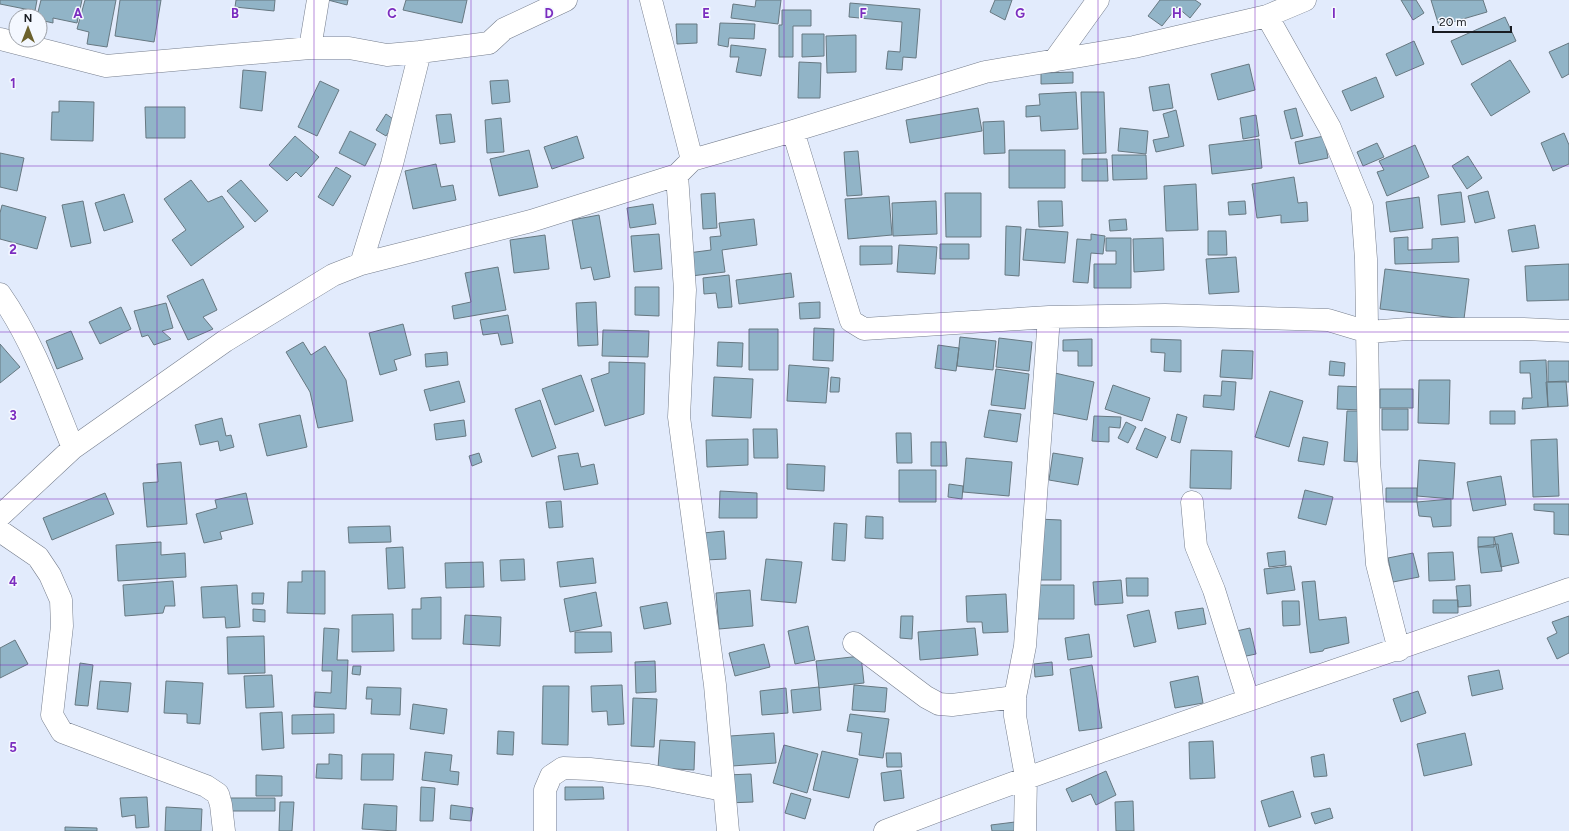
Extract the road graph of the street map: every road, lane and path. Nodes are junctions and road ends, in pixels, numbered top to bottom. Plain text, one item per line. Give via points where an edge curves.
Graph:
1 (318, 0) edge
2 (566, 0) edge
3 (651, 0) edge
4 (1098, 0) edge
5 (1305, 0) edge
6 (1267, 16) junction
7 (0, 38) edge
8 (310, 48) junction
9 (420, 52) junction
10 (1054, 61) junction
11 (793, 131) junction
12 (684, 168) junction
13 (361, 264) junction
14 (0, 294) edge
15 (1049, 317) junction
16 (1569, 331) edge
17 (1368, 332) junction
18 (73, 448) junction
19 (1192, 502) dead end
20 (0, 516) edge
21 (0, 531) edge
22 (1569, 589) edge
23 (854, 643) dead end
24 (1399, 650) junction
25 (1015, 697) junction
26 (1248, 699) junction
27 (1026, 777) junction
28 (723, 790) junction
29 (224, 831) edge
30 (545, 831) edge
31 (728, 831) edge
32 (885, 831) edge
33 (1025, 831) edge

1 - 8 street
2 - 9 street via 504,29 489,43
3 - 12 street
4 - 10 street
5 - 6 street
6 - 10 street via 1134,47
6 - 17 street via 1330,128 1362,206
7 - 8 street via 106,66
8 - 9 street via 349,48 387,55
9 - 13 street via 392,164
10 - 11 street via 985,72
11 - 12 street
11 - 15 street via 851,321 864,329
12 - 13 street via 530,221
12 - 28 street via 685,290 679,417 715,685
13 - 18 street via 333,275 225,341
14 - 18 street via 33,352
15 - 17 street via 1165,315 1328,320
15 - 25 street via 1025,646
16 - 17 street via 1408,328
17 - 24 street via 1369,461 1377,564
18 - 20 street
19 - 26 street via 1196,546 1214,590
21 - 29 street via 38,557 50,575 61,600 62,626 52,715 62,732 206,786 218,794
22 - 24 street
23 - 25 street via 939,704 952,705
24 - 26 street
25 - 27 street via 1015,716
26 - 27 street
27 - 32 street
27 - 33 street
28 - 30 street via 648,775 563,768 551,776 545,790
28 - 31 street

